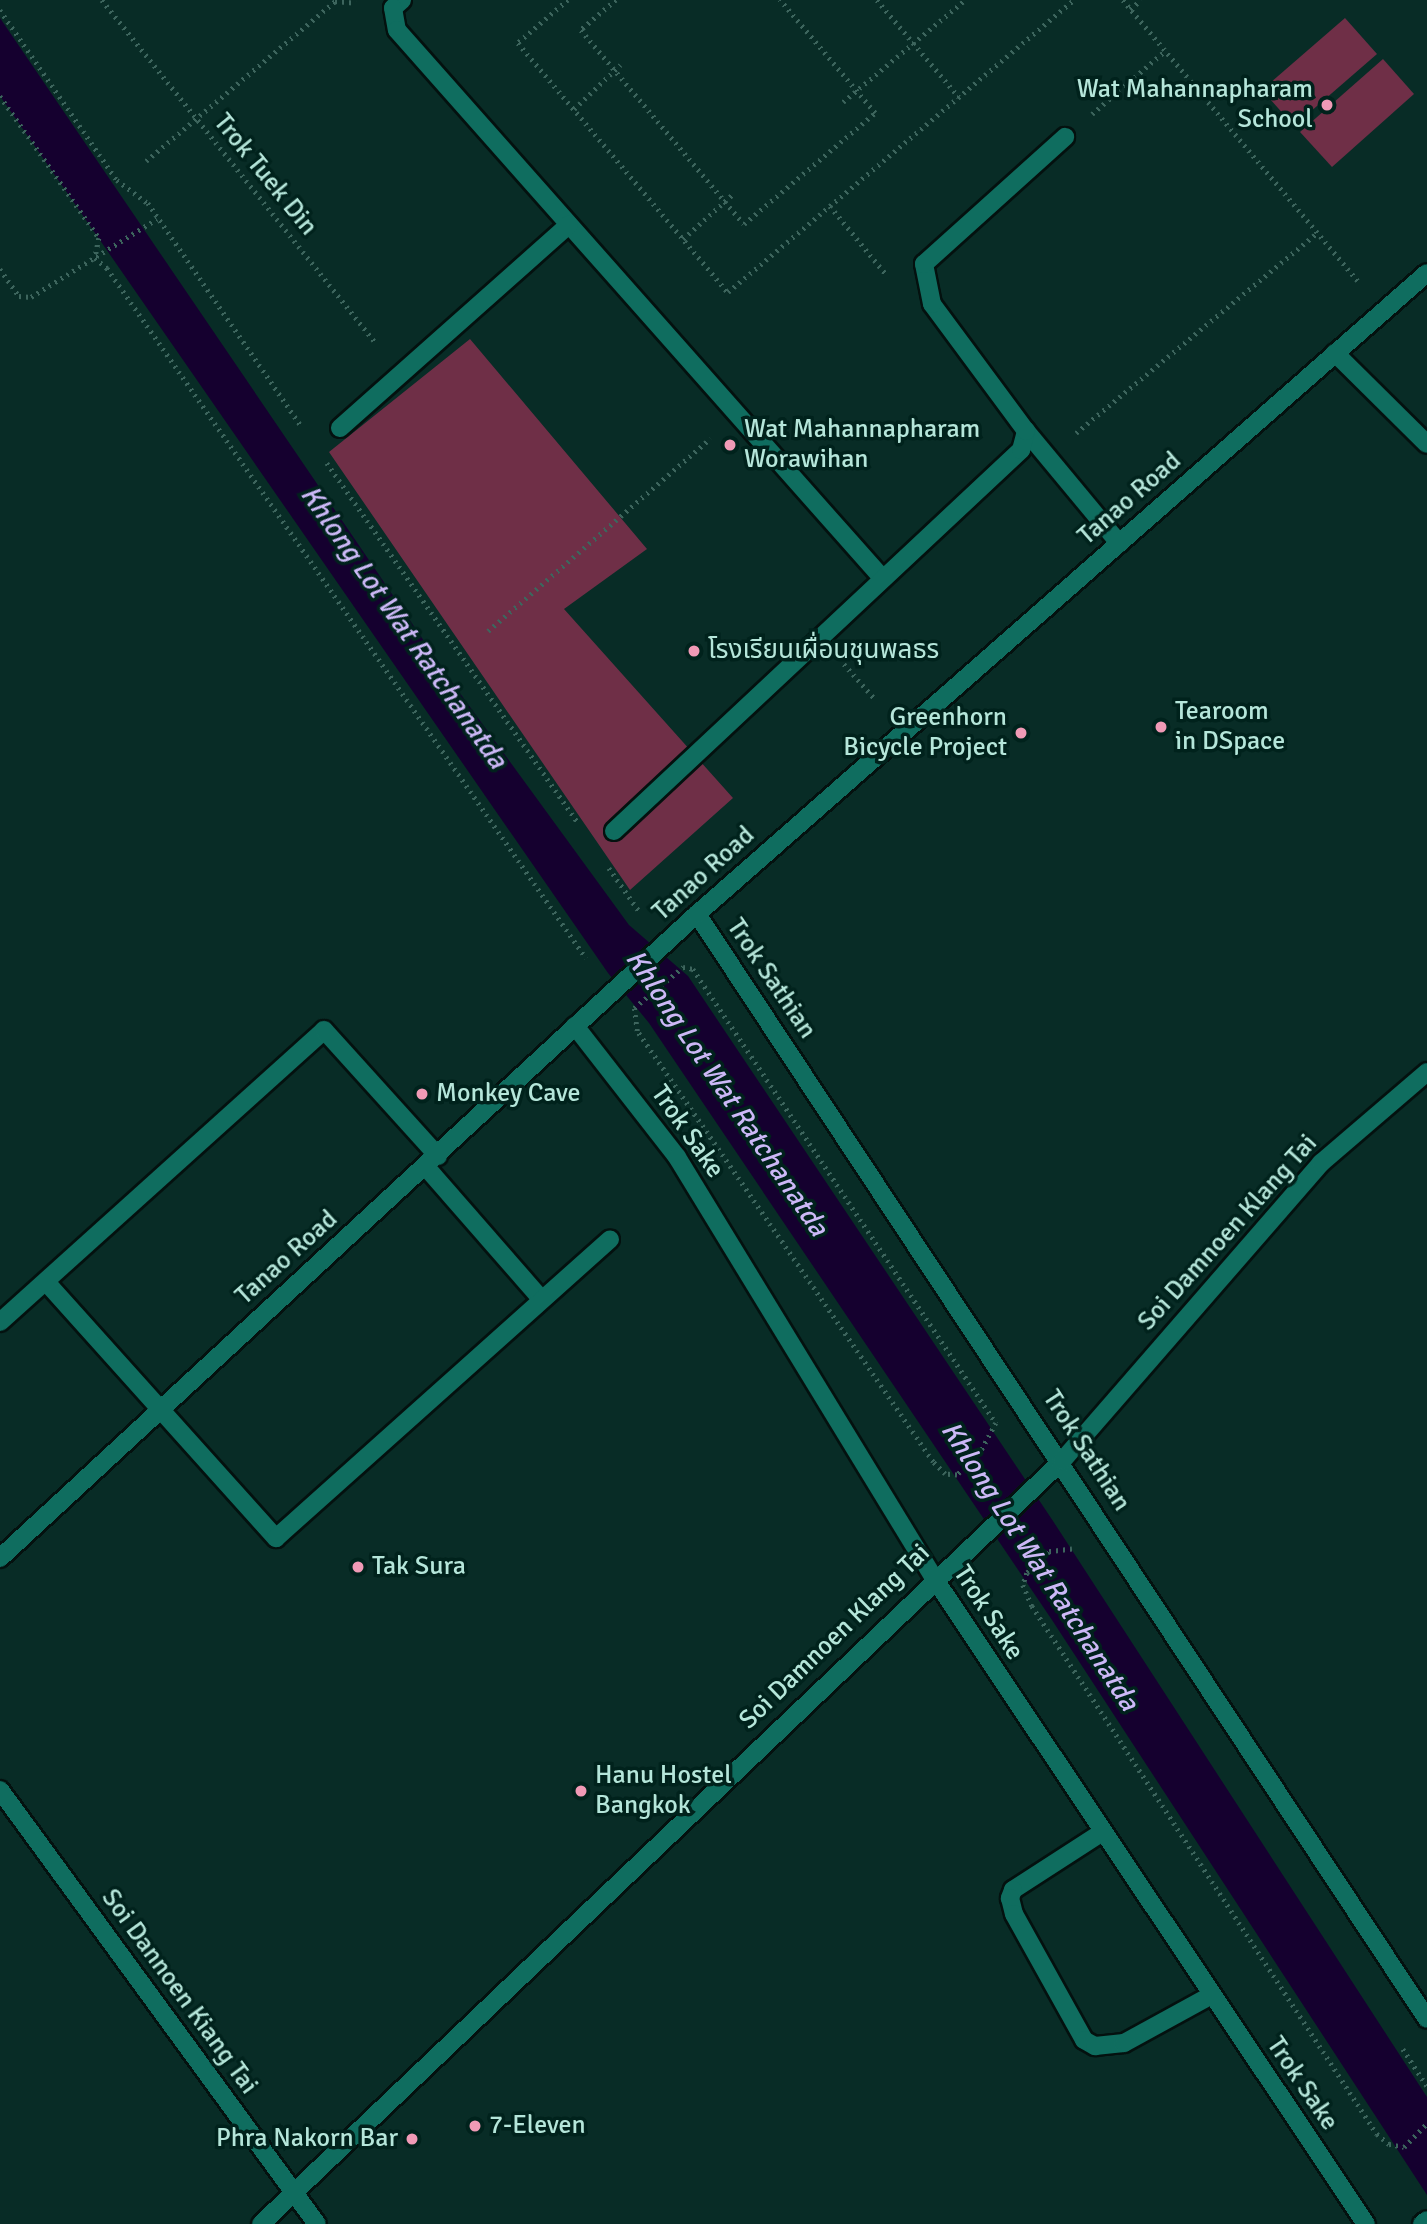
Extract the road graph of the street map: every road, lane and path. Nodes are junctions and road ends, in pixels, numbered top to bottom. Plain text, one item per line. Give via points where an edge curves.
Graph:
1 (102, 0) edge
2 (568, 0) edge
3 (616, 0) edge
4 (780, 0) edge
5 (877, 0) edge
6 (965, 0) edge
7 (1074, 0) edge
8 (1123, 0) edge
9 (1141, 0) edge
10 (397, 4) edge
11 (1130, 9) junction
12 (914, 44) junction
13 (1165, 51) junction
14 (620, 65) dead end
15 (615, 71) junction
16 (857, 91) junction
17 (0, 96) edge
18 (959, 97) junction
19 (844, 102) dead end
20 (574, 109) junction
21 (195, 119) junction
22 (1065, 137) joint
23 (146, 161) dead end
24 (733, 194) dead end
25 (725, 201) junction
26 (830, 206) junction
27 (157, 219) dead end
28 (569, 225) junction
29 (1317, 233) junction
30 (683, 239) junction
31 (98, 257) junction
32 (0, 269) edge
33 (1427, 273) edge
34 (1, 276) edge
35 (889, 277) dead end
36 (1358, 281) dead end
37 (1335, 353) junction
38 (400, 372) junction
39 (738, 415) junction
40 (340, 428) dead end
41 (1026, 431) junction
42 (1072, 436) dead end
43 (1427, 444) edge
44 (1119, 543) junction
45 (883, 579) junction
46 (488, 631) dead end
47 (821, 638) junction
48 (876, 700) dead end
49 (614, 831) dead end
50 (697, 914) junction
51 (586, 958) dead end
52 (634, 1008) dead end
53 (575, 1026) junction
54 (1427, 1072) edge
55 (432, 1162) junction
56 (610, 1239) dead end
57 (47, 1283) junction
58 (542, 1300) junction
59 (0, 1322) edge
60 (160, 1409) junction
61 (996, 1423) dead end
62 (1062, 1461) junction
63 (1076, 1550) dead end
64 (0, 1558) edge
65 (934, 1578) junction
66 (0, 1790) edge
67 (1101, 1833) junction
68 (1210, 1996) junction
69 (1427, 2019) edge
70 (1427, 2123) edge
71 (292, 2193) junction
72 (1427, 2220) edge
73 (261, 2224) edge
74 (317, 2224) edge
75 (1366, 2224) edge
76 (1423, 2224) edge

1 - 21 path, Trok Tuek Din
2 - 20 path via 518,43
3 - 15 path via 580,30
4 - 16 path
5 - 12 path
6 - 12 path
7 - 18 path
8 - 11 path
9 - 11 path
10 - 21 path via 335,1
10 - 28 street via 397,30
11 - 13 path
12 - 16 path
12 - 18 path
13 - 22 path
13 - 29 path
14 - 15 path
15 - 20 path
15 - 25 path
16 - 19 path
16 - 25 path via 875,113 754,215 744,223
17 - 31 path via 99,238
18 - 26 path
20 - 30 path
21 - 23 path
21 - 38 path, Trok Tuek Din
22 - 41 street via 924,264 932,304
24 - 25 path
25 - 30 path
26 - 30 path via 728,292
26 - 35 path
27 - 31 path
28 - 38 street
28 - 39 street
29 - 36 path
29 - 42 path
31 - 34 path via 31,297 19,296
31 - 51 path
32 - 34 path
33 - 37 street, Tanao Road
37 - 43 street
37 - 44 street, Tanao Road
38 - 40 street
39 - 45 street
39 - 46 path
41 - 44 street
41 - 45 street via 1021,450 1004,470
44 - 50 street, Tanao Road
45 - 47 street
47 - 48 path
47 - 49 street
50 - 53 street, Tanao Road
50 - 62 street, Trok Sathian
52 - 61 path, Trok Sake via 637,1031 945,1474 957,1475 980,1453
53 - 55 street, Tanao Road
53 - 65 street, Trok Sake via 677,1157
54 - 62 street, Soi Damnoen Klang Tai via 1321,1163
55 - 57 street via 324,1030
55 - 58 street
55 - 60 street, Tanao Road
56 - 58 street
57 - 59 street
57 - 60 street
58 - 60 street via 276,1538
60 - 64 street, Tanao Road
62 - 65 street, Soi Damnoen Klang Tai
62 - 69 street, Trok Sathian
63 - 70 path, Trok Sake via 1057,1548 1027,1573 1023,1585 1032,1606 1377,2134 1399,2148 1417,2138
65 - 67 street, Trok Sake
65 - 71 street, Soi Damnoen Klang Tai
66 - 71 street, Soi Dannoen Kiang Tai
67 - 68 street, Trok Sake
67 - 68 street via 1013,1891 1010,1898 1014,1914 1084,2040 1095,2046 1124,2043
68 - 75 street, Trok Sake
71 - 73 street, Soi Damnoen Klang Tai
71 - 74 street, Soi Dannoen Kiang Tai
72 - 76 street

